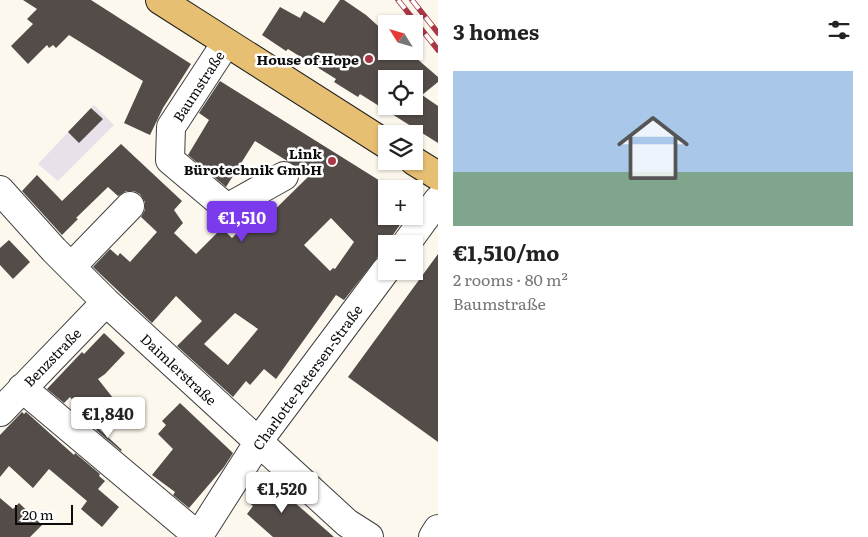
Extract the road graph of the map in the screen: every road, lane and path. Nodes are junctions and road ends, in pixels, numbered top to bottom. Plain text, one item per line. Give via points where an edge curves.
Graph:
1 (160, 0) edge
2 (226, 43) junction
3 (378, 139) edge
4 (423, 167) edge
5 (284, 176) dead end
6 (438, 176) edge
7 (0, 190) edge
8 (438, 200) edge
9 (130, 206) dead end
10 (413, 235) edge
11 (71, 267) junction
12 (379, 280) edge
13 (106, 302) junction
14 (22, 388) junction
15 (0, 412) edge
16 (258, 442) junction
17 (438, 529) edge
18 (350, 532) edge
19 (198, 537) edge
20 (433, 537) edge

1 - 2 main road
2 - 3 main road
2 - 5 street, Baumstraße via 171,127 170,160 227,208
4 - 6 main road
7 - 11 street, Daimlerstraße
8 - 10 street
9 - 11 street
11 - 13 street, Daimlerstraße
12 - 16 street, Charlotte-Petersen-Straße
13 - 14 street, Benzstraße
13 - 16 street, Daimlerstraße
14 - 15 street, Benzstraße
14 - 19 street
16 - 18 street, Daimlerstraße
16 - 19 street, Charlotte-Petersen-Straße
17 - 20 street

